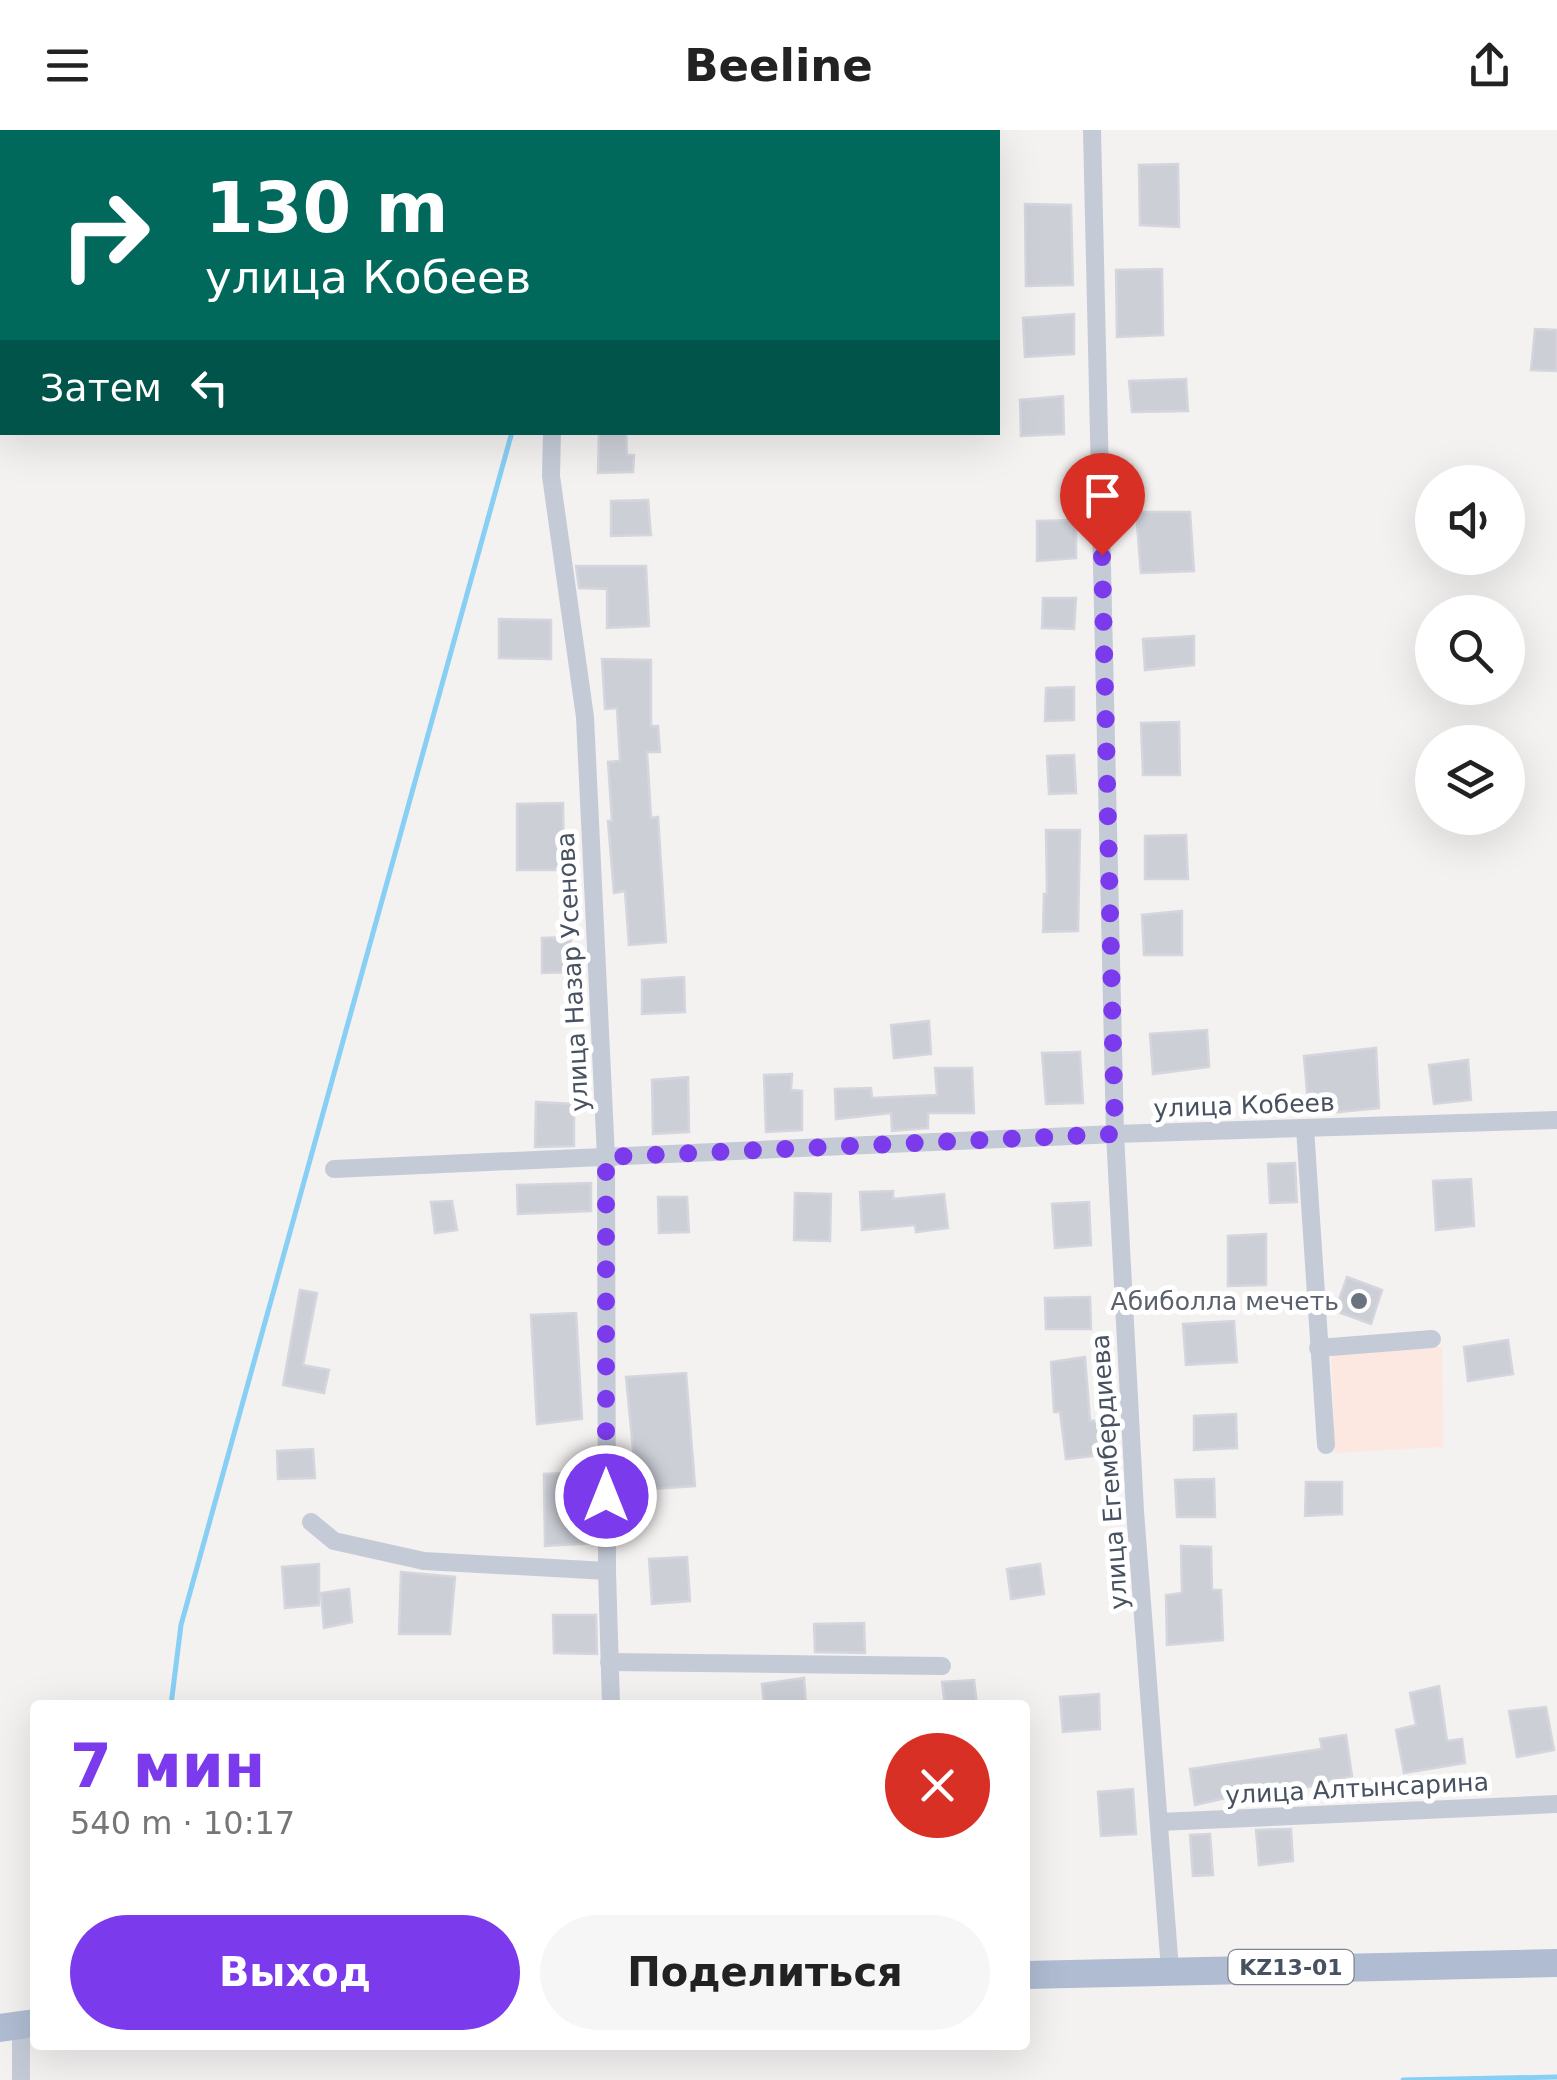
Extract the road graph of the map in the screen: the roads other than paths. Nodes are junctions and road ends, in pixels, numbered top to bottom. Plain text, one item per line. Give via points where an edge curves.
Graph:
1 (1092, 130) edge
2 (552, 435) edge
3 (1557, 1120) edge
4 (1305, 1128) junction
5 (1115, 1134) junction
6 (606, 1157) junction
7 (334, 1169) dead end
8 (1432, 1339) dead end
9 (1318, 1348) junction
10 (1326, 1445) dead end
11 (311, 1522) dead end
12 (607, 1571) junction
13 (609, 1662) junction
14 (942, 1666) dead end
15 (611, 1700) edge
16 (1557, 1804) edge
17 (1159, 1822) junction
18 (1557, 1963) edge
19 (1170, 1970) junction
20 (1030, 1974) edge
21 (19, 2025) edge
22 (21, 2080) edge

1 - 5 street, улица Егембердиева
2 - 6 street, улица Назар Усенова via 551,476 585,717
3 - 4 street, улица Кобеев
4 - 5 street, улица Кобеев
4 - 9 street
5 - 6 street, улица Кобеев
5 - 17 street, улица Егембердиева
6 - 7 street, улица Кобеев
6 - 12 street, улица Назар Усенова
8 - 9 street
9 - 10 street
11 - 12 street via 334,1541 424,1561
12 - 13 street, улица Назар Усенова
13 - 14 street
13 - 15 street, улица Назар Усенова
16 - 17 street, улица Алтынсарина
17 - 19 street, улица Егембердиева
18 - 19 main road, KZ13-01
19 - 20 main road, KZ13-01
21 - 22 street

